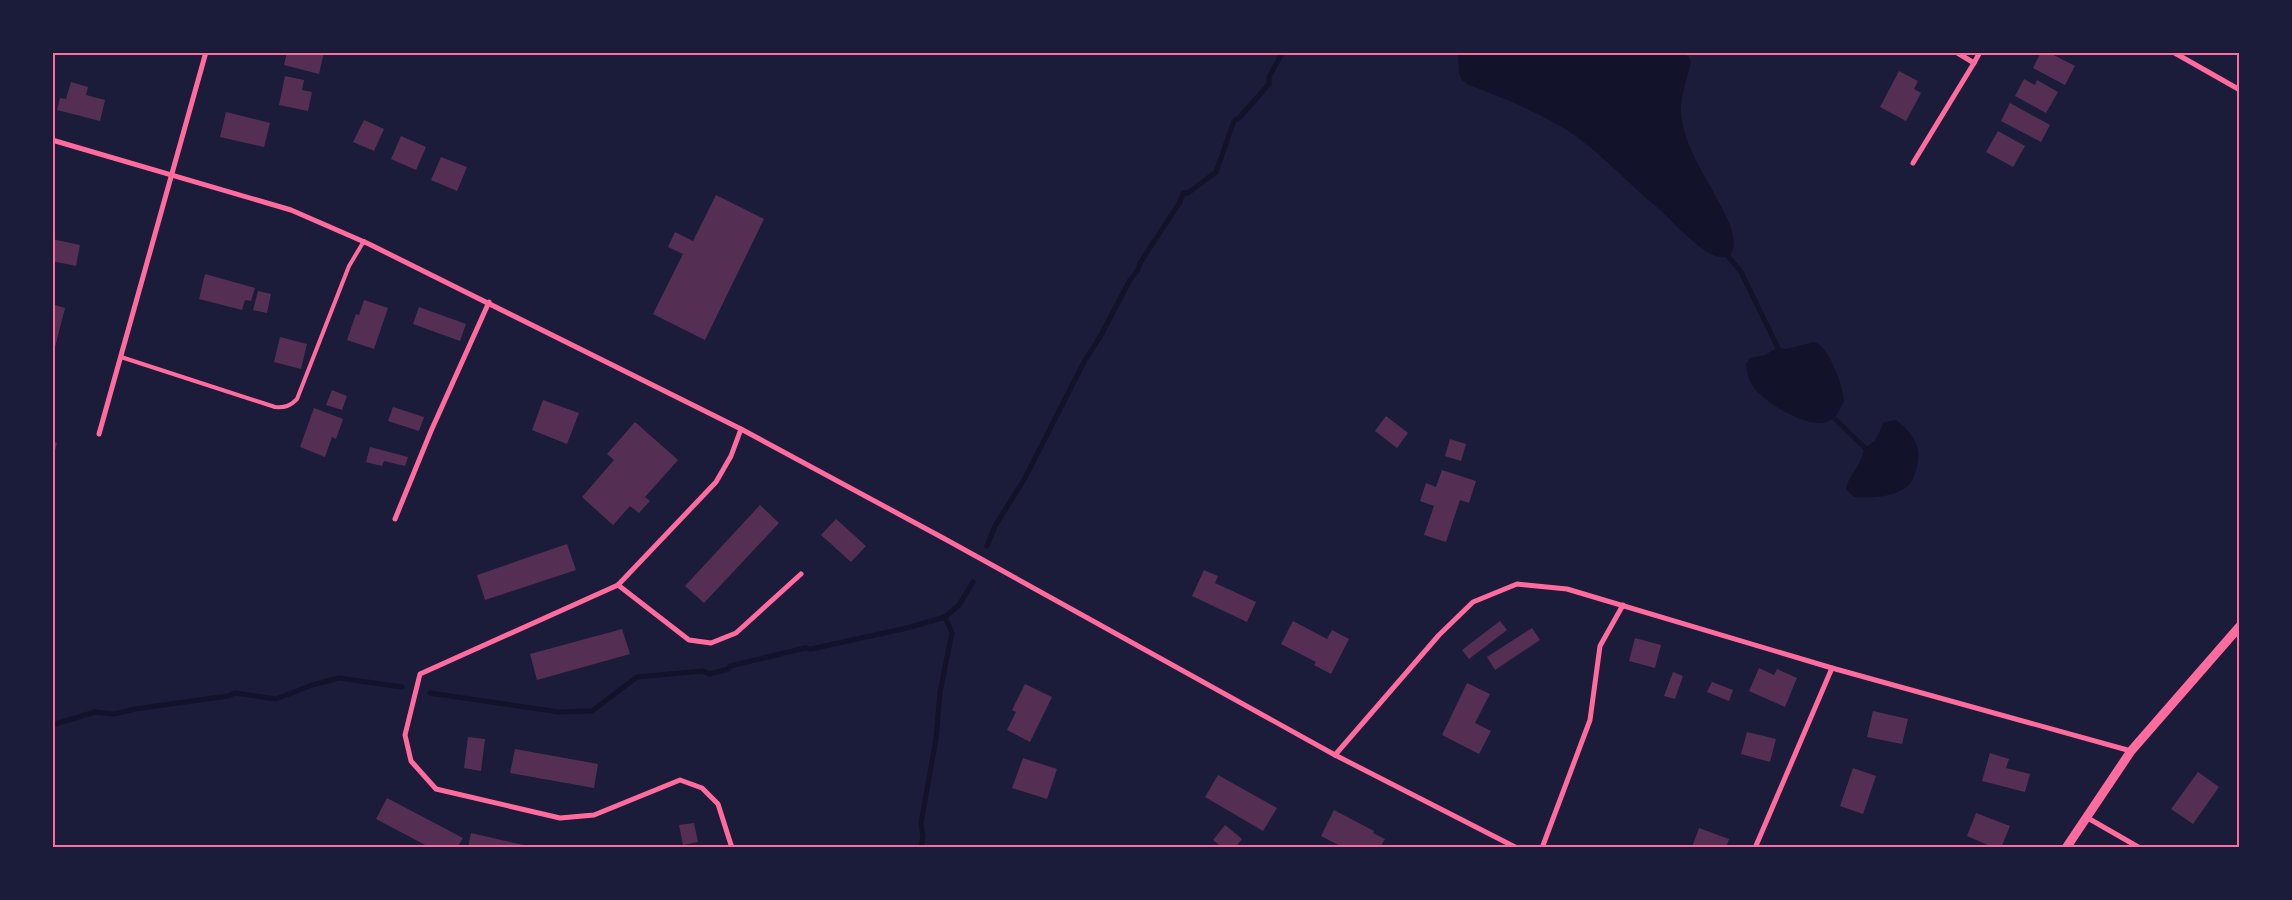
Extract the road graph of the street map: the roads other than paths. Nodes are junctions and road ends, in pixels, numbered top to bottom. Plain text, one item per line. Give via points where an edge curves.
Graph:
1 (206, 52) edge
2 (1956, 52) edge
3 (1980, 52) edge
4 (2173, 52) edge
5 (1974, 63) junction
6 (2240, 90) edge
7 (52, 140) edge
8 (1913, 163) dead end
9 (172, 175) junction
10 (364, 241) junction
11 (489, 302) junction
12 (121, 357) junction
13 (741, 429) junction
14 (99, 434) dead end
15 (396, 519) dead end
16 (801, 574) dead end
17 (618, 585) junction
18 (1623, 605) junction
19 (2240, 626) edge
20 (1832, 668) junction
21 (2131, 751) junction
22 (1335, 755) junction
23 (2085, 816) junction
24 (732, 848) edge
25 (1517, 848) edge
26 (1542, 848) edge
27 (1755, 848) edge
28 (2066, 848) edge
29 (2140, 848) edge

1 - 9 street
2 - 5 street
3 - 5 street
4 - 6 street
5 - 8 street
7 - 9 street
9 - 10 street via 291,210
9 - 12 street
10 - 11 street
10 - 12 lane via 350,266 297,399 291,405 275,407
11 - 13 street
11 - 15 street via 430,432
12 - 14 street
13 - 17 street via 716,482
13 - 22 street
16 - 17 street via 736,632 711,643 688,640
17 - 24 street via 420,674 405,735 411,761 436,789 560,818 594,815 680,780 702,788 718,804
18 - 20 street
18 - 22 street via 1567,589 1517,584 1473,602
18 - 26 street via 1600,646 1590,720
19 - 21 street
20 - 21 street
20 - 27 street
21 - 23 street
22 - 25 street
23 - 28 street
23 - 29 street

